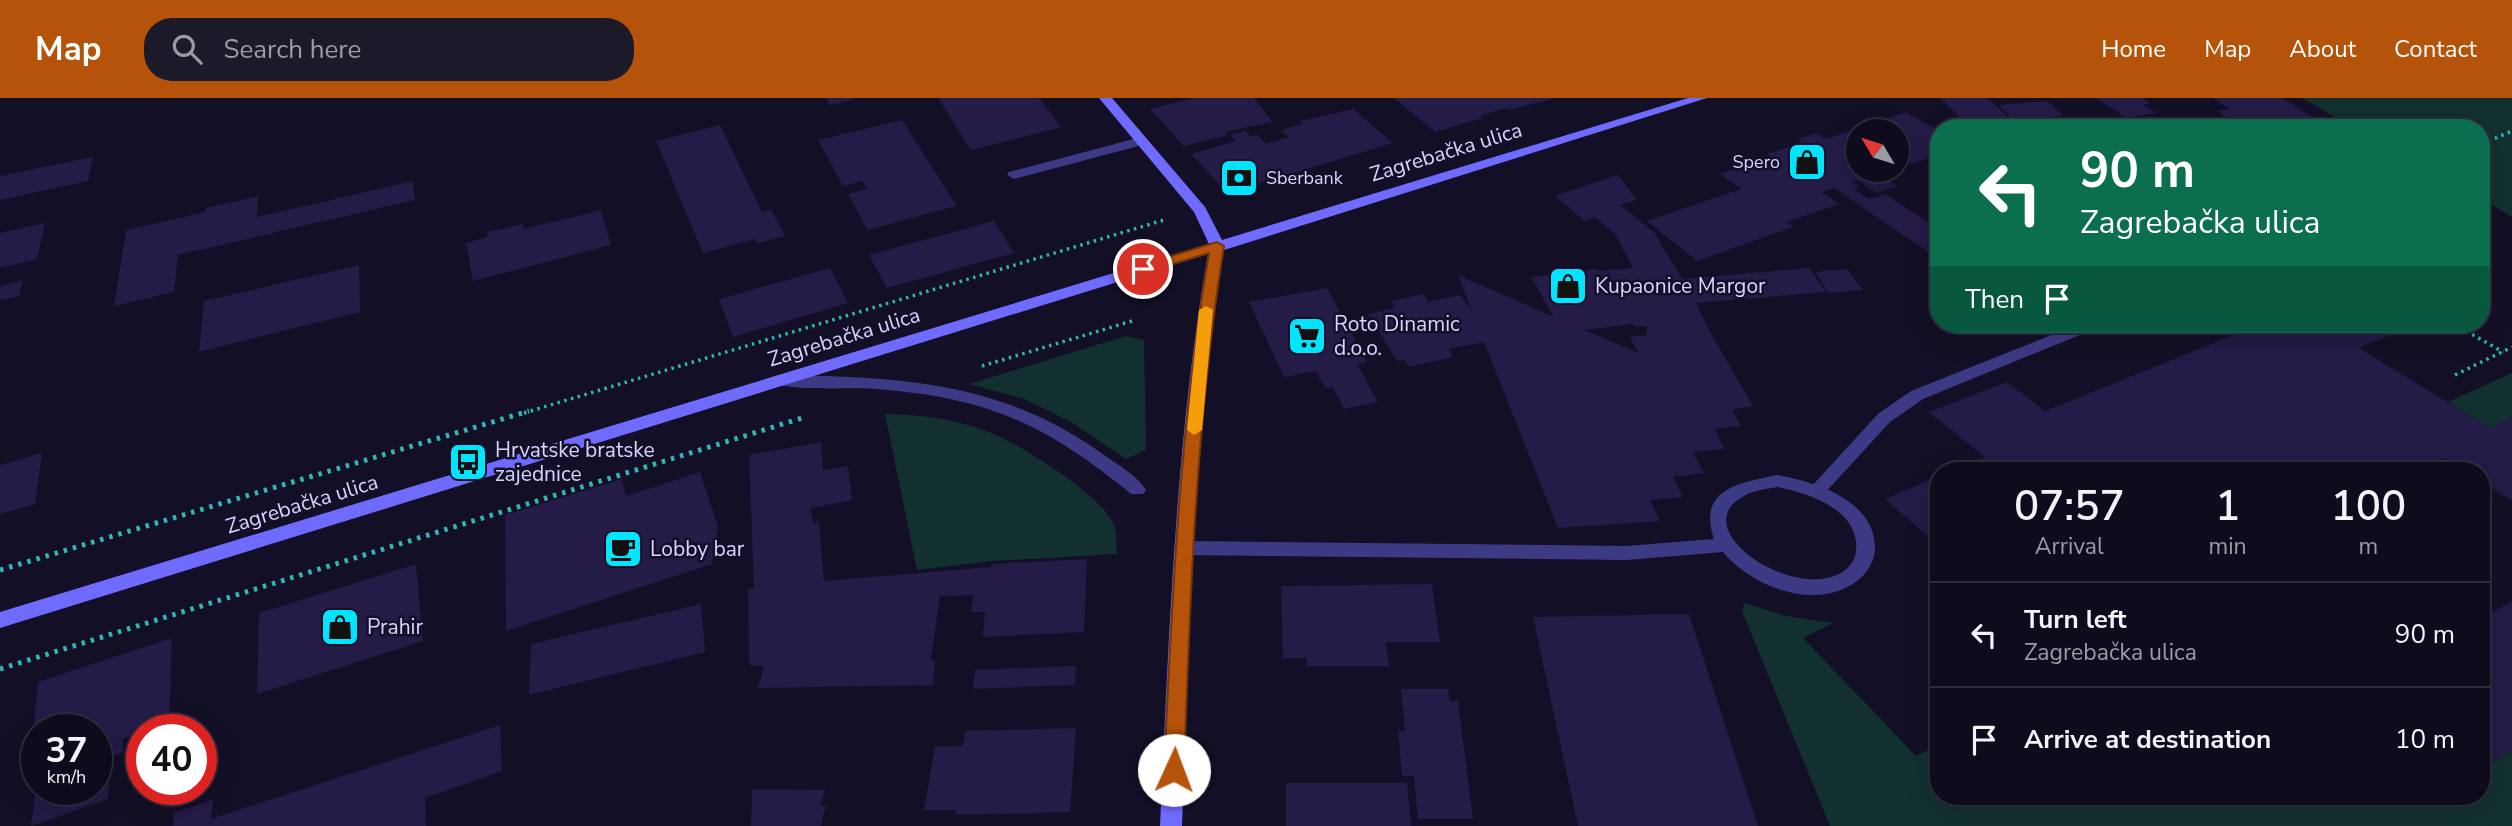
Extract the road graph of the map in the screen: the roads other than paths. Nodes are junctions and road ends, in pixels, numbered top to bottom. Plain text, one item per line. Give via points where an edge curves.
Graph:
1 (1105, 98) edge
2 (1701, 98) edge
3 (1141, 141) junction
4 (1014, 175) dead end
5 (1217, 246) junction
6 (2071, 333) edge
7 (781, 380) junction
8 (1137, 489) dead end
9 (1817, 491) junction
10 (1726, 545) junction
11 (1183, 548) junction
12 (0, 620) edge
13 (1171, 826) edge

1 - 3 main road
2 - 5 main road, Zagrebačka ulica
3 - 4 street
3 - 5 main road via 1200,210
5 - 7 main road, Zagrebačka ulica
5 - 11 main road via 1206,310
6 - 9 street via 1916,395 1884,418
7 - 8 street via 866,382 1009,409 1073,443
7 - 12 main road, Zagrebačka ulica
9 - 10 street via 1777,481 1737,489 1723,500 1717,514 1718,532
9 - 10 street via 1842,506 1866,538 1867,555 1860,570 1843,581 1821,587 1769,579 1746,566
10 - 11 street via 1626,553
11 - 13 main road

